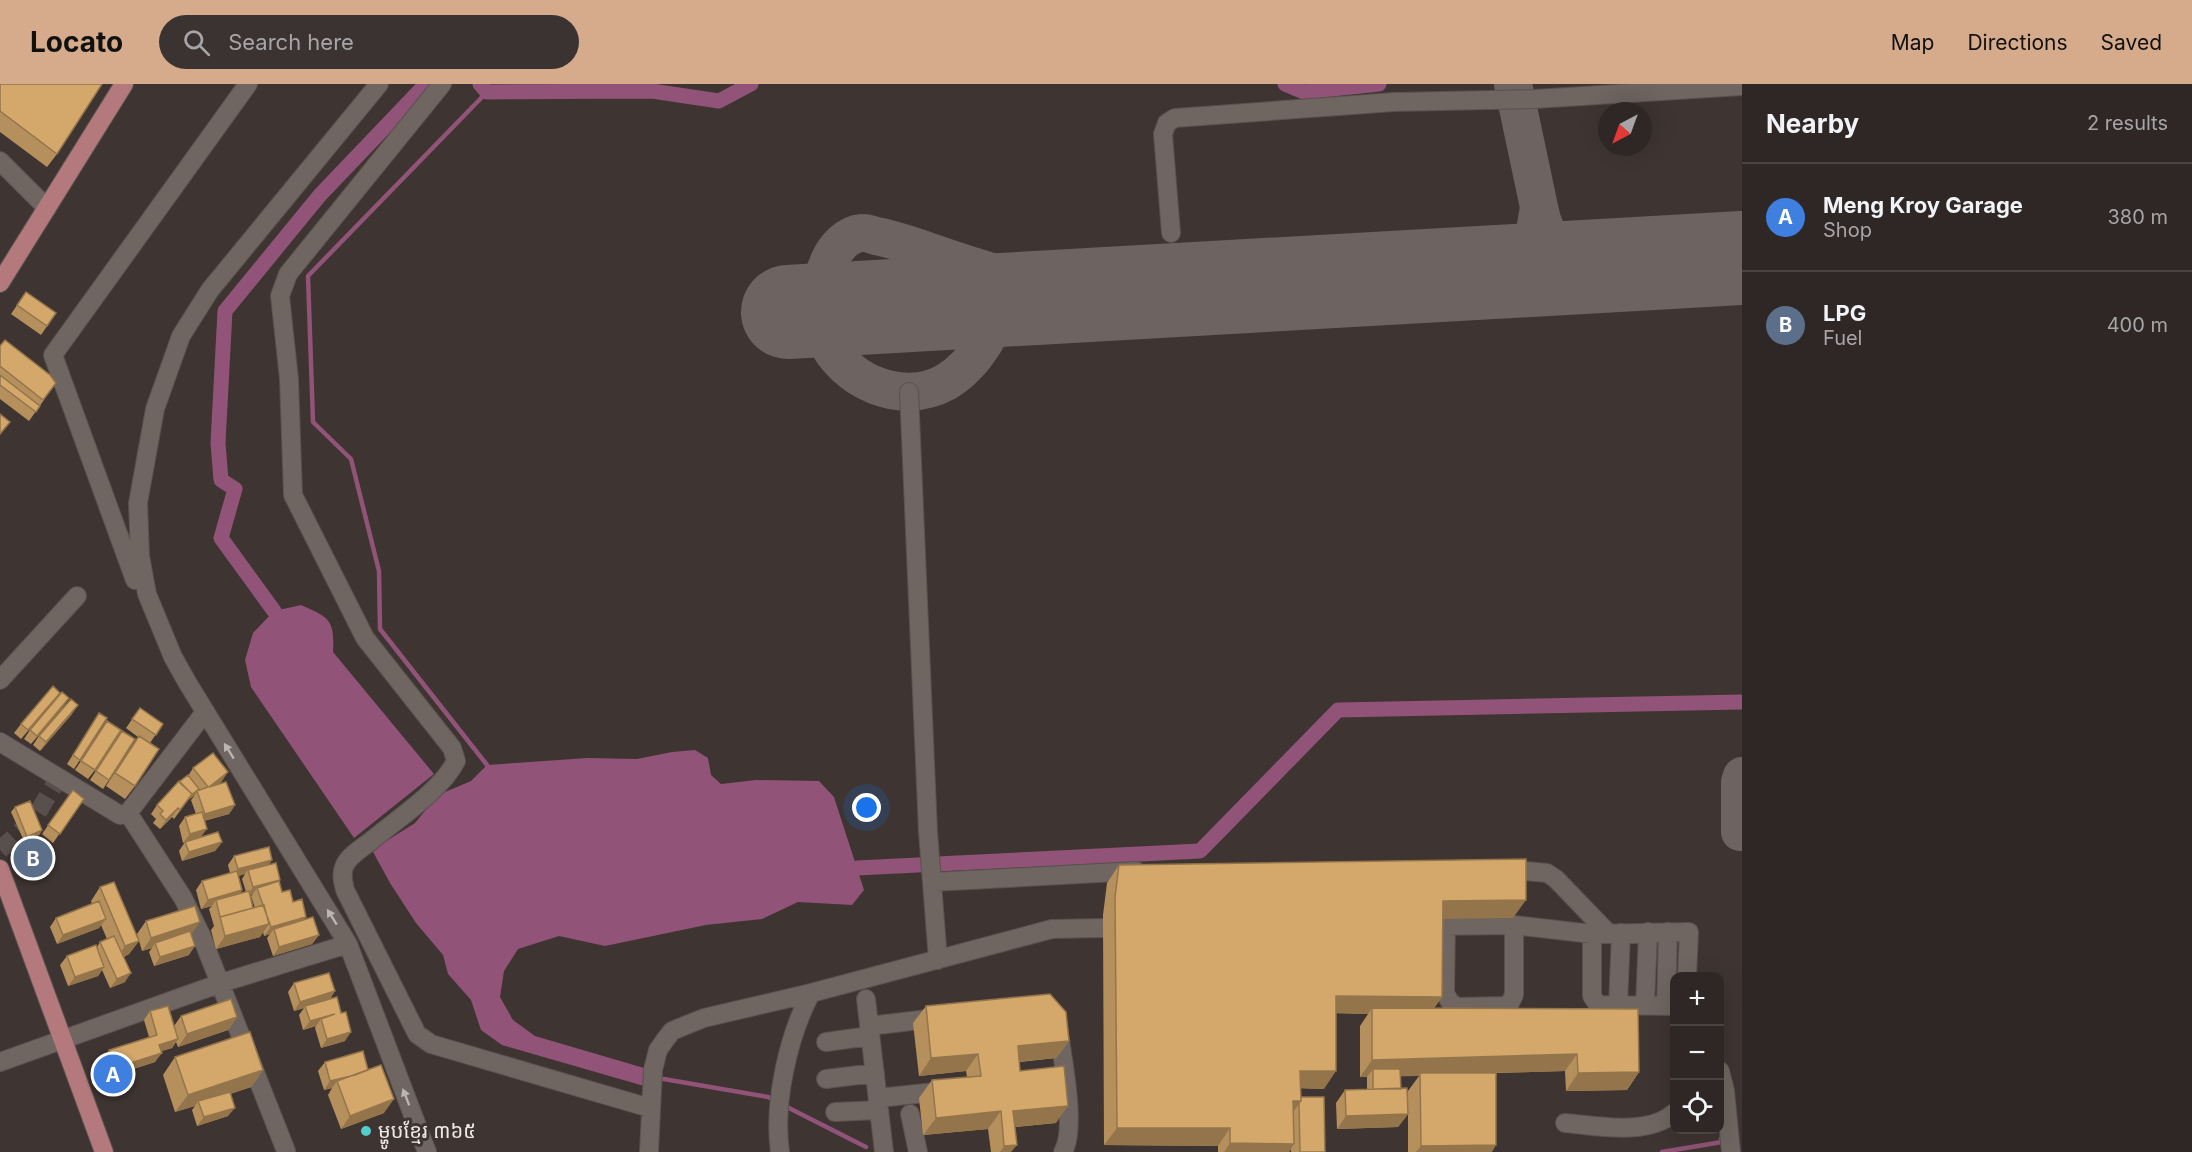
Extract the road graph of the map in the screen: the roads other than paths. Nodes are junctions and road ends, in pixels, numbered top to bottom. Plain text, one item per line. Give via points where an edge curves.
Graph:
1 (124, 84) edge
2 (248, 84) edge
3 (379, 84) edge
4 (442, 84) edge
5 (1742, 86) edge
6 (0, 161) edge
7 (47, 208) junction
8 (1171, 233) dead end
9 (3, 273) edge
10 (909, 392) dead end
11 (136, 568) junction
12 (77, 596) dead end
13 (0, 680) edge
14 (205, 712) junction
15 (0, 742) edge
16 (128, 813) junction
17 (0, 869) edge
18 (1481, 869) edge
19 (1151, 870) edge
20 (932, 889) junction
21 (1514, 925) junction
22 (1103, 928) dead end
23 (1648, 932) junction
24 (1668, 932) junction
25 (1607, 933) junction
26 (348, 944) junction
27 (938, 960) junction
28 (1687, 972) edge
29 (221, 983) junction
30 (811, 993) junction
31 (866, 999) dead end
32 (1618, 1006) junction
33 (1645, 1006) junction
34 (1670, 1006) edge
35 (1047, 1009) edge
36 (960, 1016) edge
37 (870, 1031) junction
38 (63, 1041) junction
39 (826, 1042) dead end
40 (0, 1062) edge
41 (875, 1073) junction
42 (826, 1079) dead end
43 (1722, 1080) edge
44 (946, 1091) edge
45 (879, 1104) junction
46 (651, 1108) junction
47 (835, 1112) dead end
48 (910, 1114) dead end
49 (1670, 1116) edge
50 (1565, 1123) dead end
51 (1731, 1144) edge
52 (286, 1151) edge
53 (104, 1152) edge
54 (426, 1152) edge
55 (649, 1152) edge
56 (780, 1152) edge
57 (884, 1152) edge
58 (918, 1152) edge
59 (1064, 1152) edge

1 - 7 main road
2 - 11 street via 53,355
3 - 11 street via 210,290 180,336 155,409 138,503
4 - 46 street via 288,274 280,296 289,379 293,495 366,638 452,748 456,761 449,775 345,864 345,890 417,1034 431,1044
5 - 8 street via 1535,99 1394,102 1175,118 1167,123 1163,134
6 - 7 street
7 - 9 main road
10 - 20 street
11 - 14 street via 158,645 173,657
12 - 13 street
14 - 16 street
26 -> 14 street
15 - 16 street via 120,815
16 - 29 street via 183,898
17 - 38 main road
18 - 25 street via 1547,873 1571,892
19 - 20 street
20 - 27 street
21 - 21 street via 1514,995 1510,1003 1457,1007 1450,1002 1444,993 1438,925
21 - 25 street
22 - 27 street via 1052,929
23 - 24 street
23 - 25 street
23 - 33 street
24 - 28 street via 1689,932
24 - 34 street
25 - 32 street
25 - 32 street via 1592,996 1598,1005
26 - 29 street
54 -> 26 street
27 - 30 street
29 - 38 street
29 - 52 street
30 - 46 street via 704,1018 672,1031 658,1050
30 - 56 street via 796,1024 780,1094
31 - 37 street
32 - 33 street
33 - 34 street
35 - 59 street via 1059,1027 1066,1085 1069,1126
36 - 37 street
37 - 39 street
37 - 41 street
38 - 40 street
38 - 53 main road
41 - 42 street
41 - 45 street
43 - 51 street
44 - 45 street
45 - 47 street
45 - 57 street
46 - 55 street
48 - 58 street
49 - 50 street via 1660,1123 1619,1128

